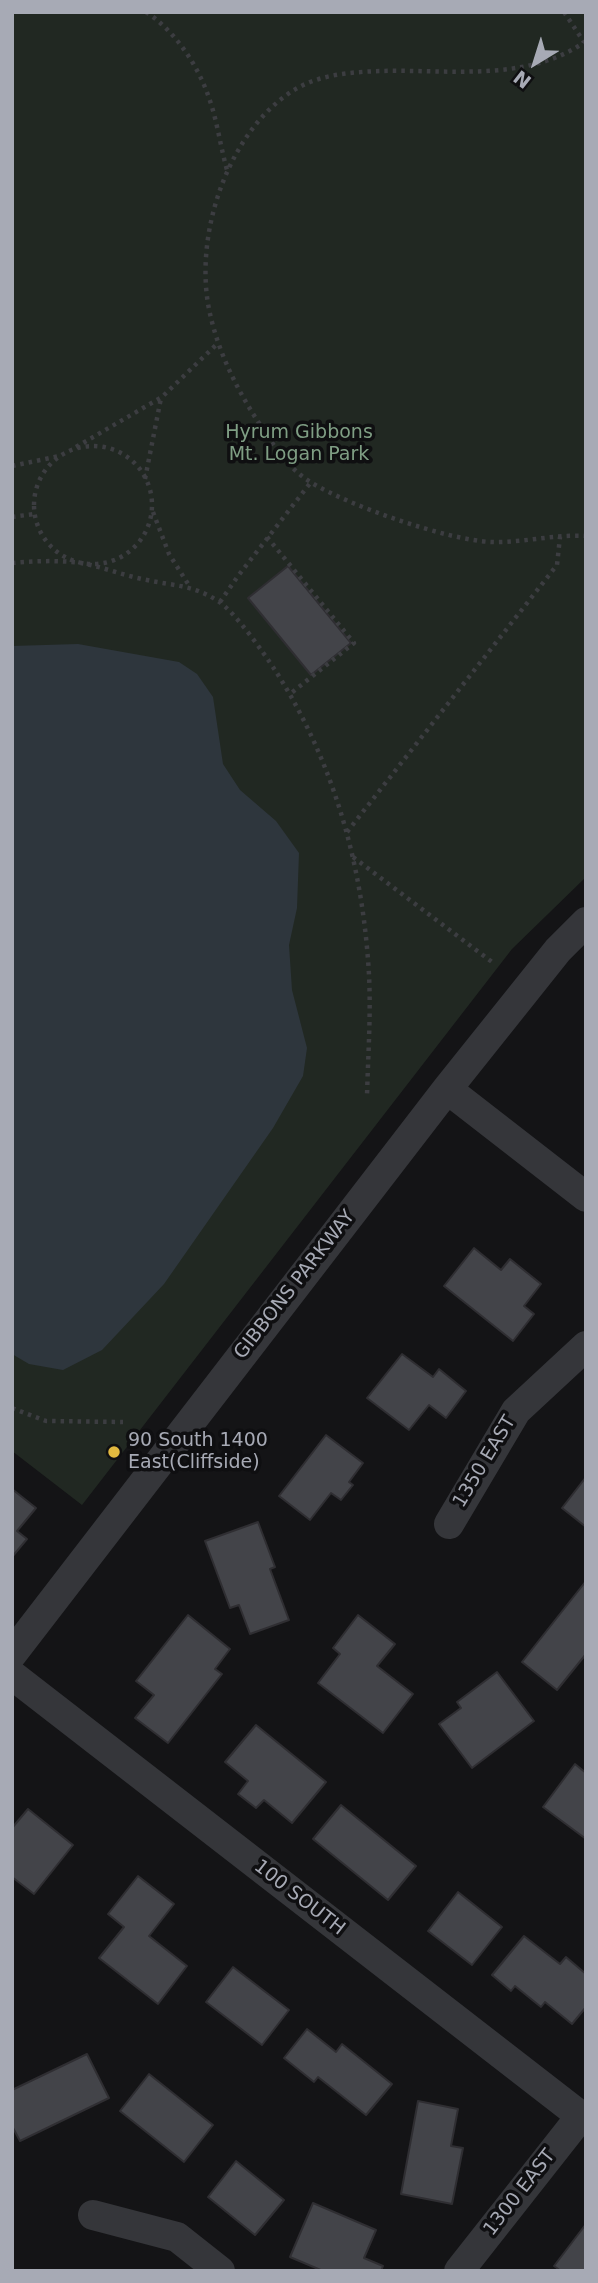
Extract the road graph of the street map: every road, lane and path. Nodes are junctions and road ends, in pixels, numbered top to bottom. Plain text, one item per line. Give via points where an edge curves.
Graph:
1 (146, 12) edge
2 (564, 12) edge
3 (585, 42) edge
4 (227, 171) junction
5 (218, 343) junction
6 (162, 397) junction
7 (60, 456) junction
8 (12, 467) edge
9 (145, 479) junction
10 (311, 482) junction
11 (151, 508) junction
12 (34, 514) junction
13 (12, 517) edge
14 (586, 536) edge
15 (267, 537) junction
16 (560, 537) junction
17 (12, 563) edge
18 (82, 563) junction
19 (190, 587) junction
20 (220, 602) junction
21 (290, 694) junction
22 (347, 832) junction
23 (353, 857) junction
24 (586, 922) edge
25 (492, 962) dead end
26 (447, 1088) junction
27 (367, 1096) dead end
28 (586, 1197) edge
29 (586, 1346) edge
30 (12, 1408) edge
31 (122, 1422) dead end
32 (449, 1524) dead end
33 (12, 1654) edge
34 (12, 1675) edge
35 (583, 2118) edge
36 (93, 2215) dead end
37 (220, 2271) edge
38 (459, 2271) edge

1 - 4 path via 186,52 208,94
2 - 3 path
3 - 4 path via 549,60 490,71 361,71 324,77 271,107
4 - 5 path via 214,209 206,258 208,306
5 - 6 path
5 - 10 path via 241,395 281,457
6 - 7 path
6 - 9 path
7 - 8 path
7 - 9 path via 86,446 114,451 128,458
7 - 12 path via 38,483
9 - 11 path
10 - 15 path
10 - 16 path via 359,505 457,537 492,542
11 - 18 path via 143,536 125,555 101,564
11 - 19 path via 169,554
12 - 13 path
12 - 18 path via 51,547
14 - 16 path
15 - 20 path
15 - 21 path via 354,642
16 - 22 path via 557,565
17 - 18 path
18 - 19 path
19 - 20 path
20 - 21 path via 259,646
21 - 22 path via 322,756
22 - 23 path
23 - 25 path
23 - 27 path via 369,976
24 - 26 street, GIBBONS PARKWAY
26 - 28 street
26 - 33 street, GIBBONS PARKWAY
29 - 32 street, 1350 EAST via 516,1410
30 - 31 path via 46,1421
34 - 35 street, 100 SOUTH
35 - 38 street, 1300 EAST
36 - 37 street via 177,2237

